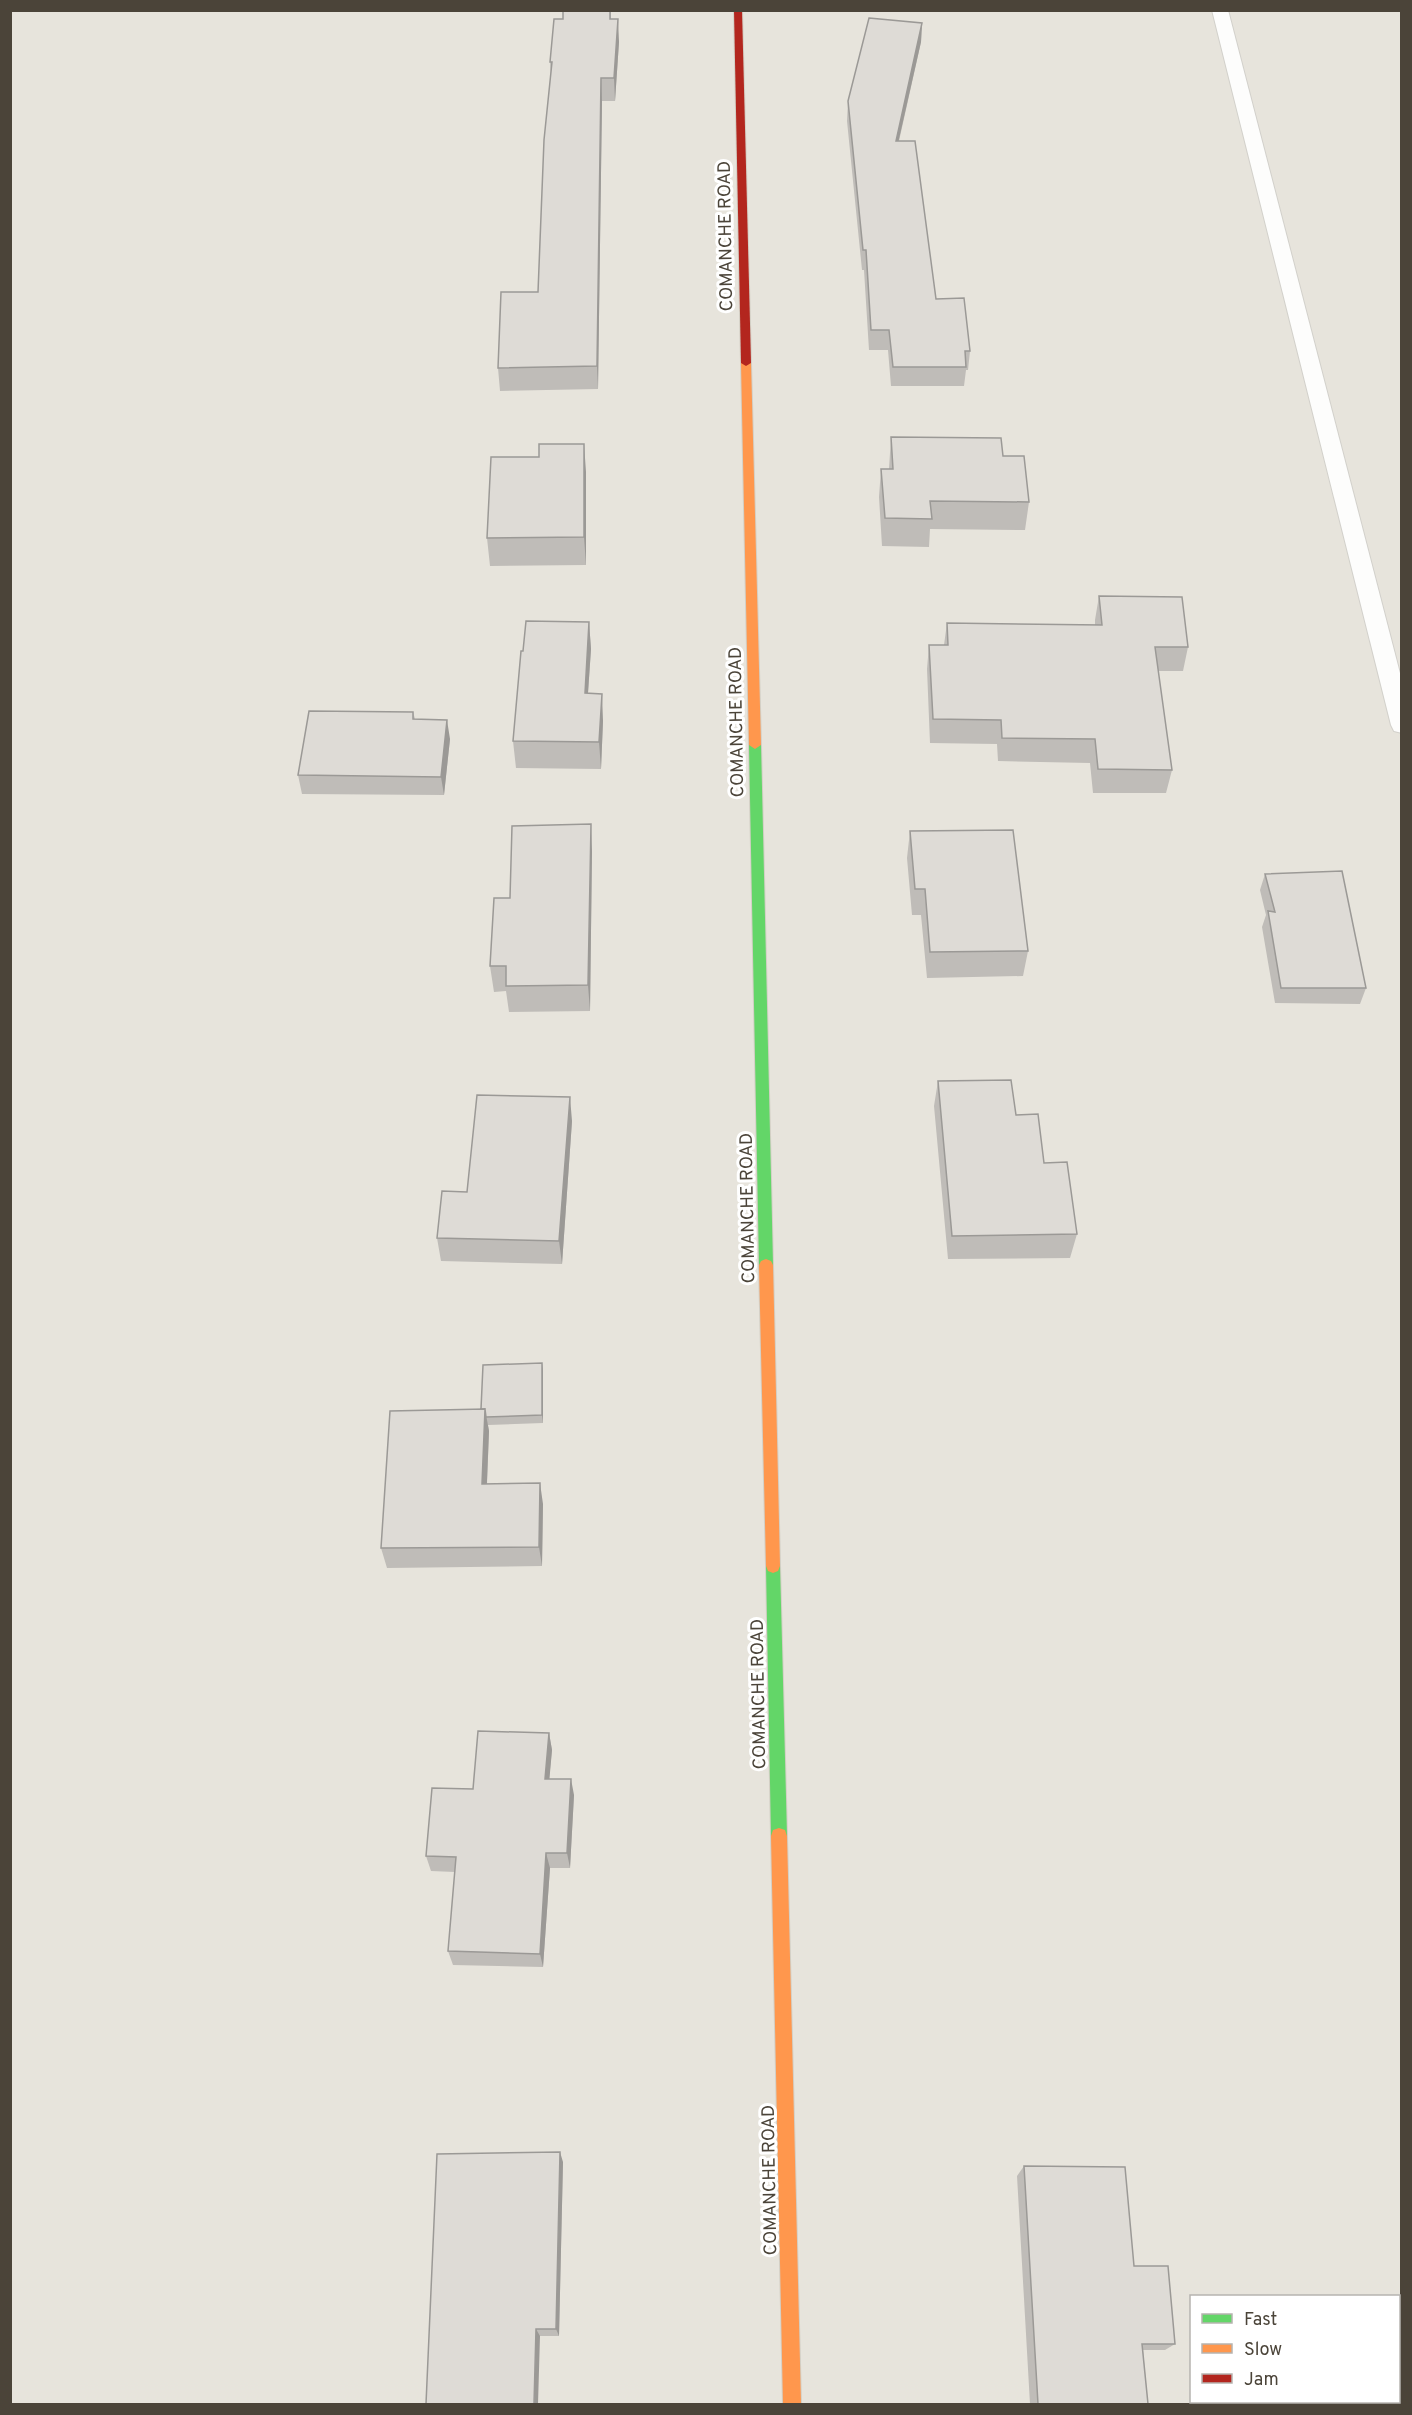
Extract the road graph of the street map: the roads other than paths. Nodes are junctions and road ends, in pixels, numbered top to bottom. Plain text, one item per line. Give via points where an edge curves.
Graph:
1 (738, 10) edge
2 (1220, 10) edge
3 (1401, 725) edge
4 (792, 2404) edge

1 - 4 street, COMANCHE ROAD
2 - 3 lane

